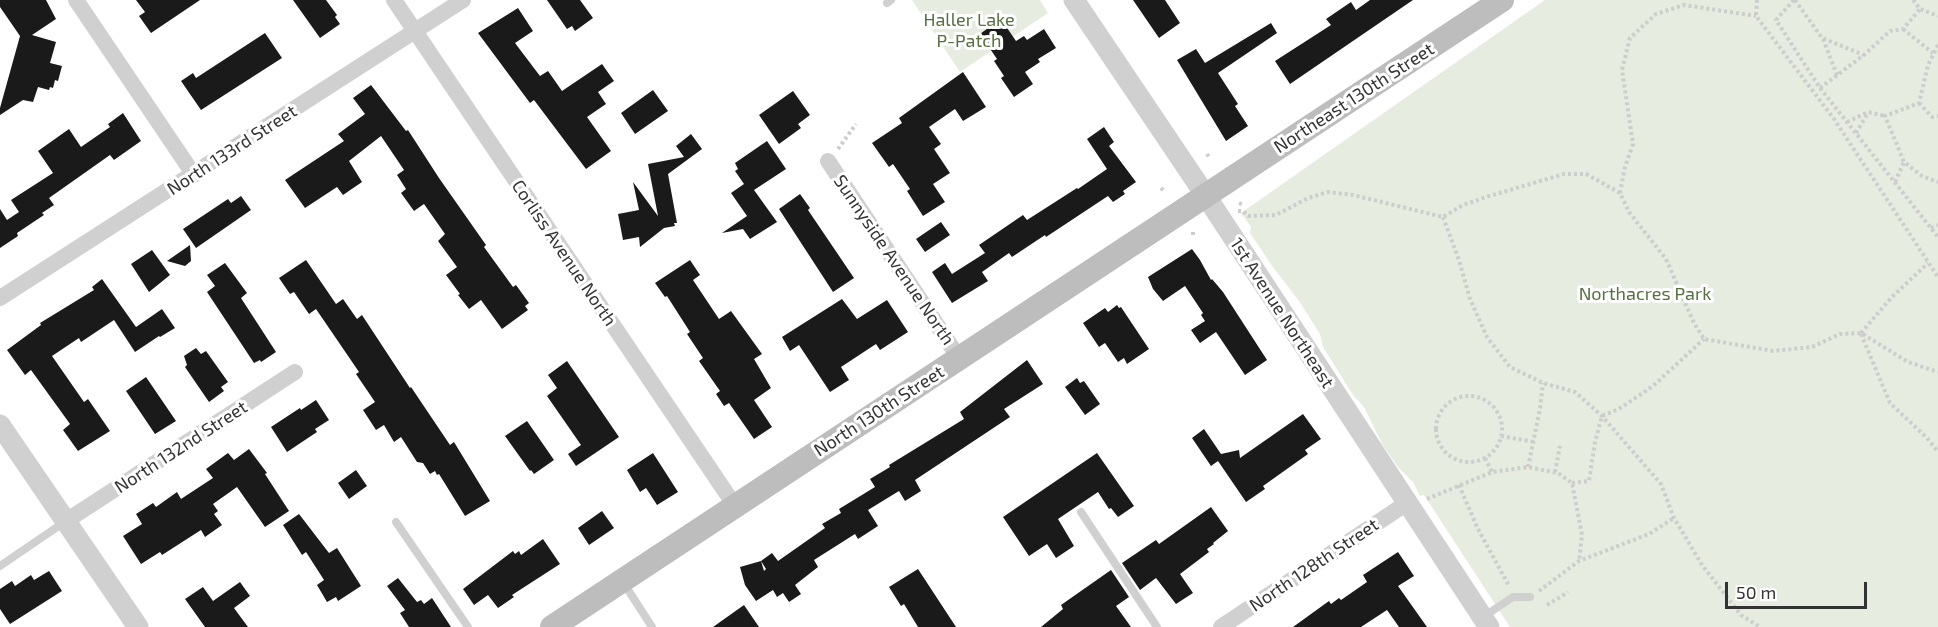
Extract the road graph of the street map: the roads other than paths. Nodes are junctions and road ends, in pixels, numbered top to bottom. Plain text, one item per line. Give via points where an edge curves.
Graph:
1 (75, 0) edge
2 (394, 0) edge
3 (463, 0) edge
4 (1074, 0) edge
5 (1502, 0) edge
6 (415, 32) junction
7 (828, 161) road end
8 (194, 175) junction
9 (1206, 196) junction
10 (0, 298) edge
11 (959, 358) junction
12 (295, 372) dead end
13 (0, 425) edge
14 (1414, 502) junction
15 (735, 506) junction
16 (1081, 512) dead end
17 (66, 521) junction
18 (396, 522) dead end
19 (0, 566) edge
20 (622, 581) junction
21 (1530, 597) road end
22 (1486, 622) edge
23 (138, 627) edge
24 (468, 627) edge
25 (552, 627) edge
26 (652, 627) edge
27 (1157, 627) edge
28 (1221, 627) edge

1 - 8 street
2 - 6 street, Corliss Avenue North
3 - 6 street, North 133rd Street
4 - 9 street, 1st Avenue Northeast
5 - 9 main road, Northeast 130th Street
6 - 8 street, North 133rd Street
6 - 15 street, Corliss Avenue North
7 - 11 street, Sunnyside Avenue North
8 - 10 street, North 133rd Street
9 - 11 main road, North 130th Street
9 - 14 street, 1st Avenue Northeast
11 - 15 main road, North 130th Street
12 - 17 street, North 132nd Street
13 - 17 street
14 - 22 street, 1st Avenue Northeast
14 - 28 street, North 128th Street
15 - 20 main road, North 130th Street
16 - 27 lane
17 - 19 lane
17 - 23 street
18 - 24 lane
20 - 25 main road, North 130th Street
20 - 26 lane
21 - 22 lane via 1513,597

